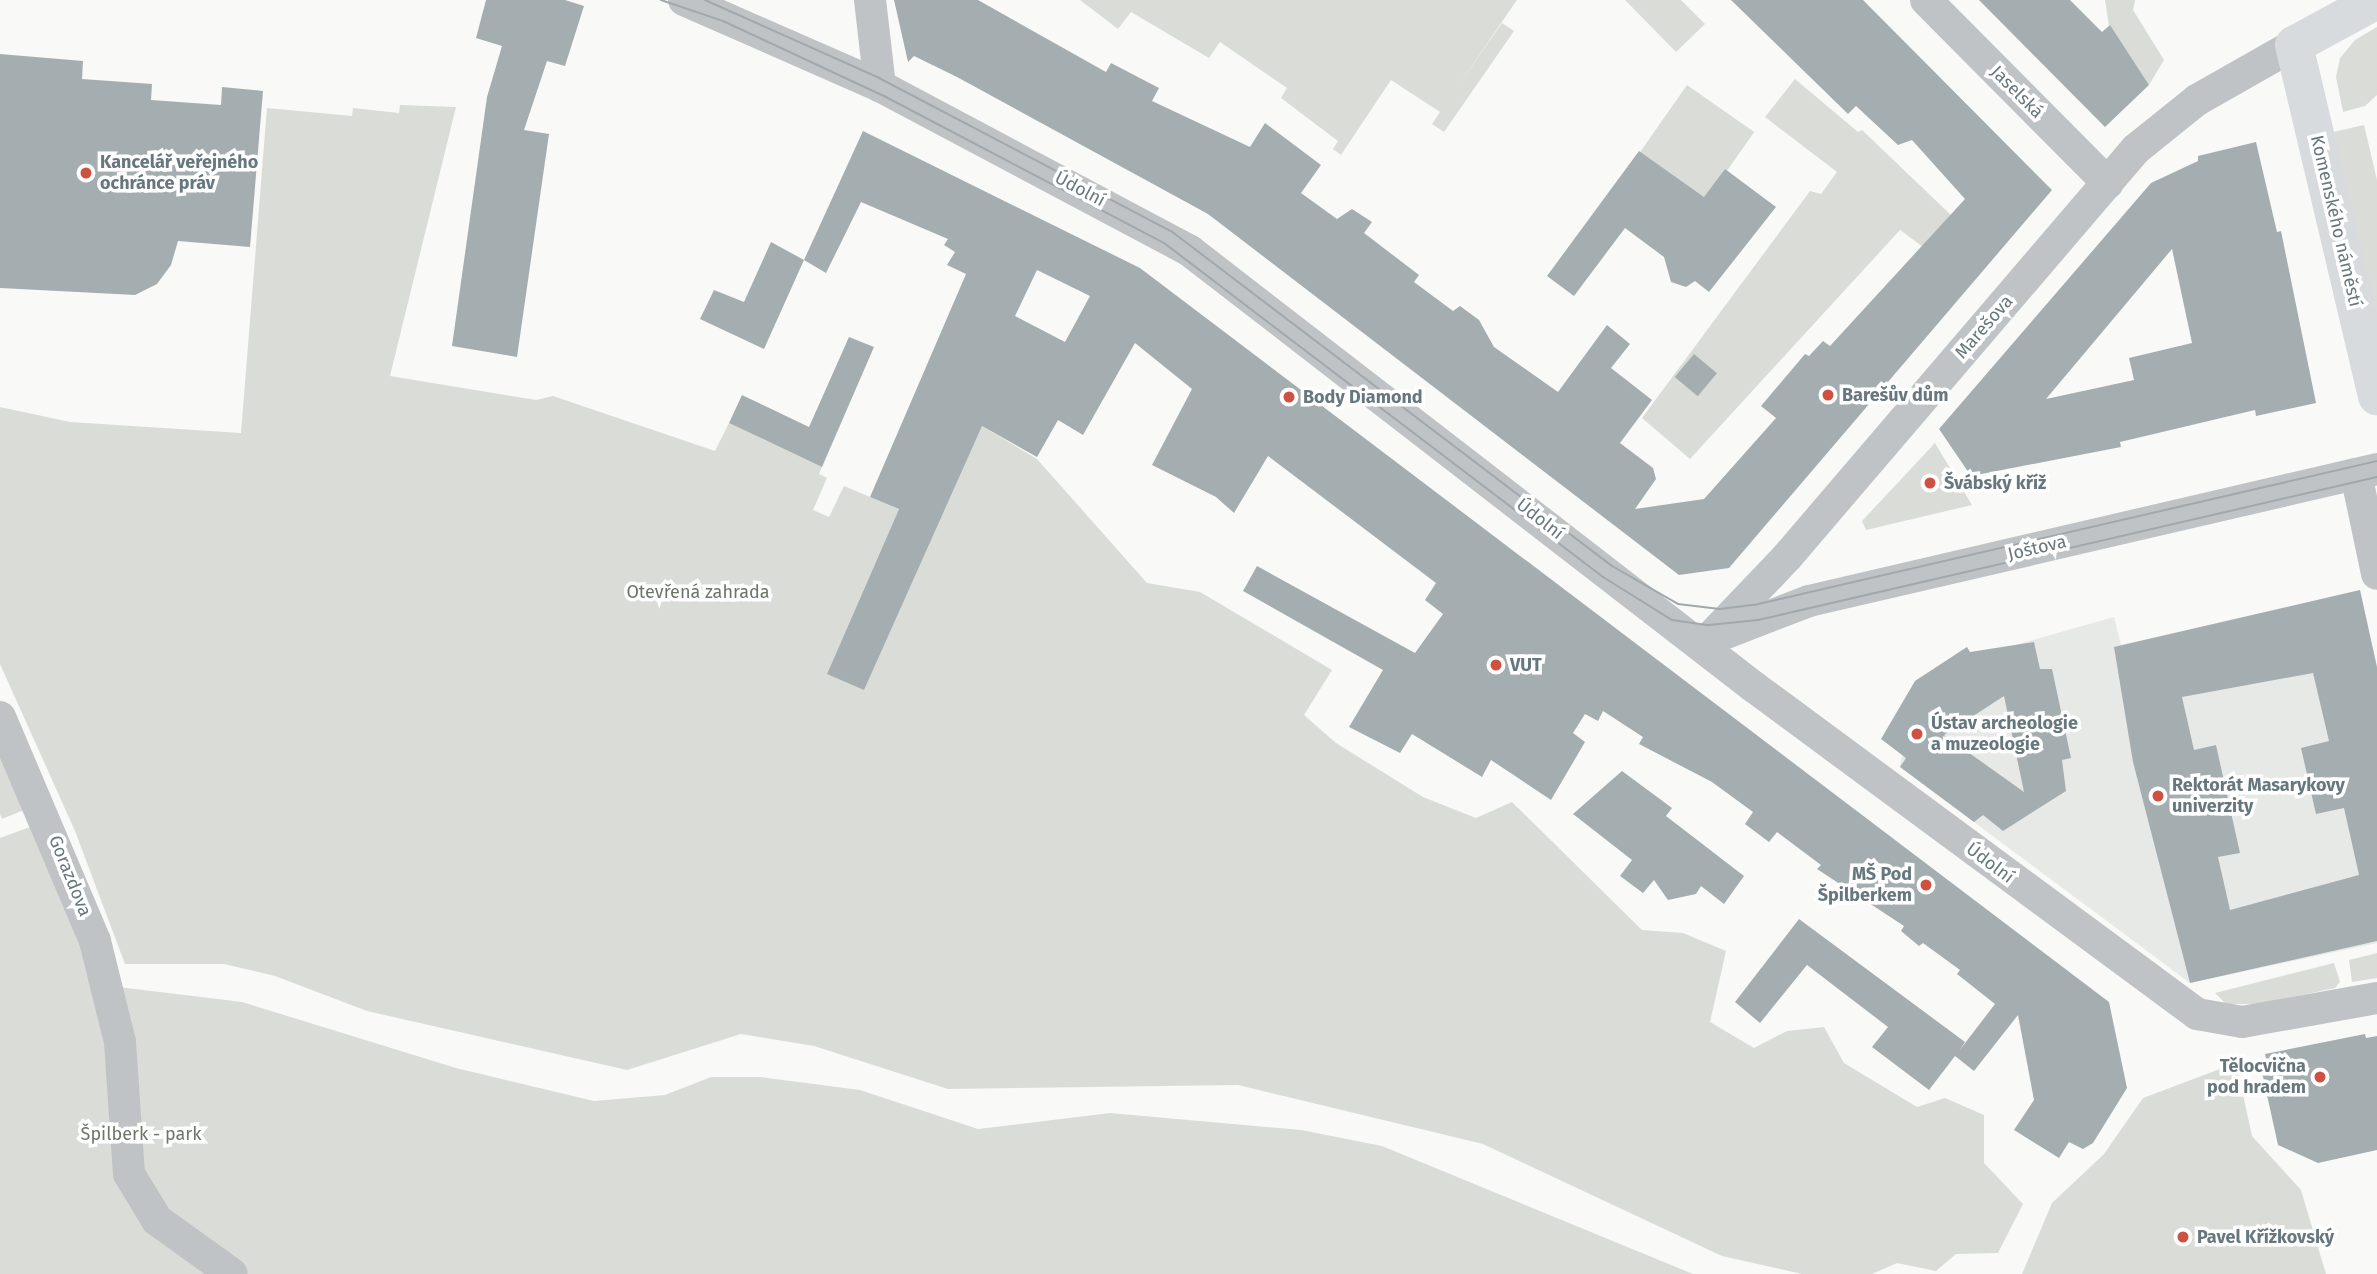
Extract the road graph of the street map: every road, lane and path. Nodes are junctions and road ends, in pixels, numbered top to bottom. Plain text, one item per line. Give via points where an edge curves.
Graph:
1 (684, 0) edge
2 (870, 0) edge
3 (1926, 0) edge
4 (2377, 0) edge
5 (2294, 46) junction
6 (880, 86) junction
7 (2108, 183) junction
8 (2377, 396) edge
9 (2366, 471) edge
10 (2377, 574) edge
11 (1703, 645) junction
12 (0, 717) edge
13 (2377, 998) edge
14 (232, 1274) edge

1 - 6 street, Údolní
2 - 6 street
3 - 7 street, Jaselská
4 - 5 main road
5 - 7 street, Marešova via 2197,100 2136,149
5 - 8 main road, Komenského náměstí
6 - 11 street, Údolní via 1190,251
7 - 11 street, Marešova via 1787,557
9 - 10 street
9 - 11 street, Joštova via 1809,601 1773,611
11 - 13 street, Údolní via 2197,1014 2242,1022
12 - 14 street, Gorazdova via 95,941 120,1042 129,1174 157,1220

